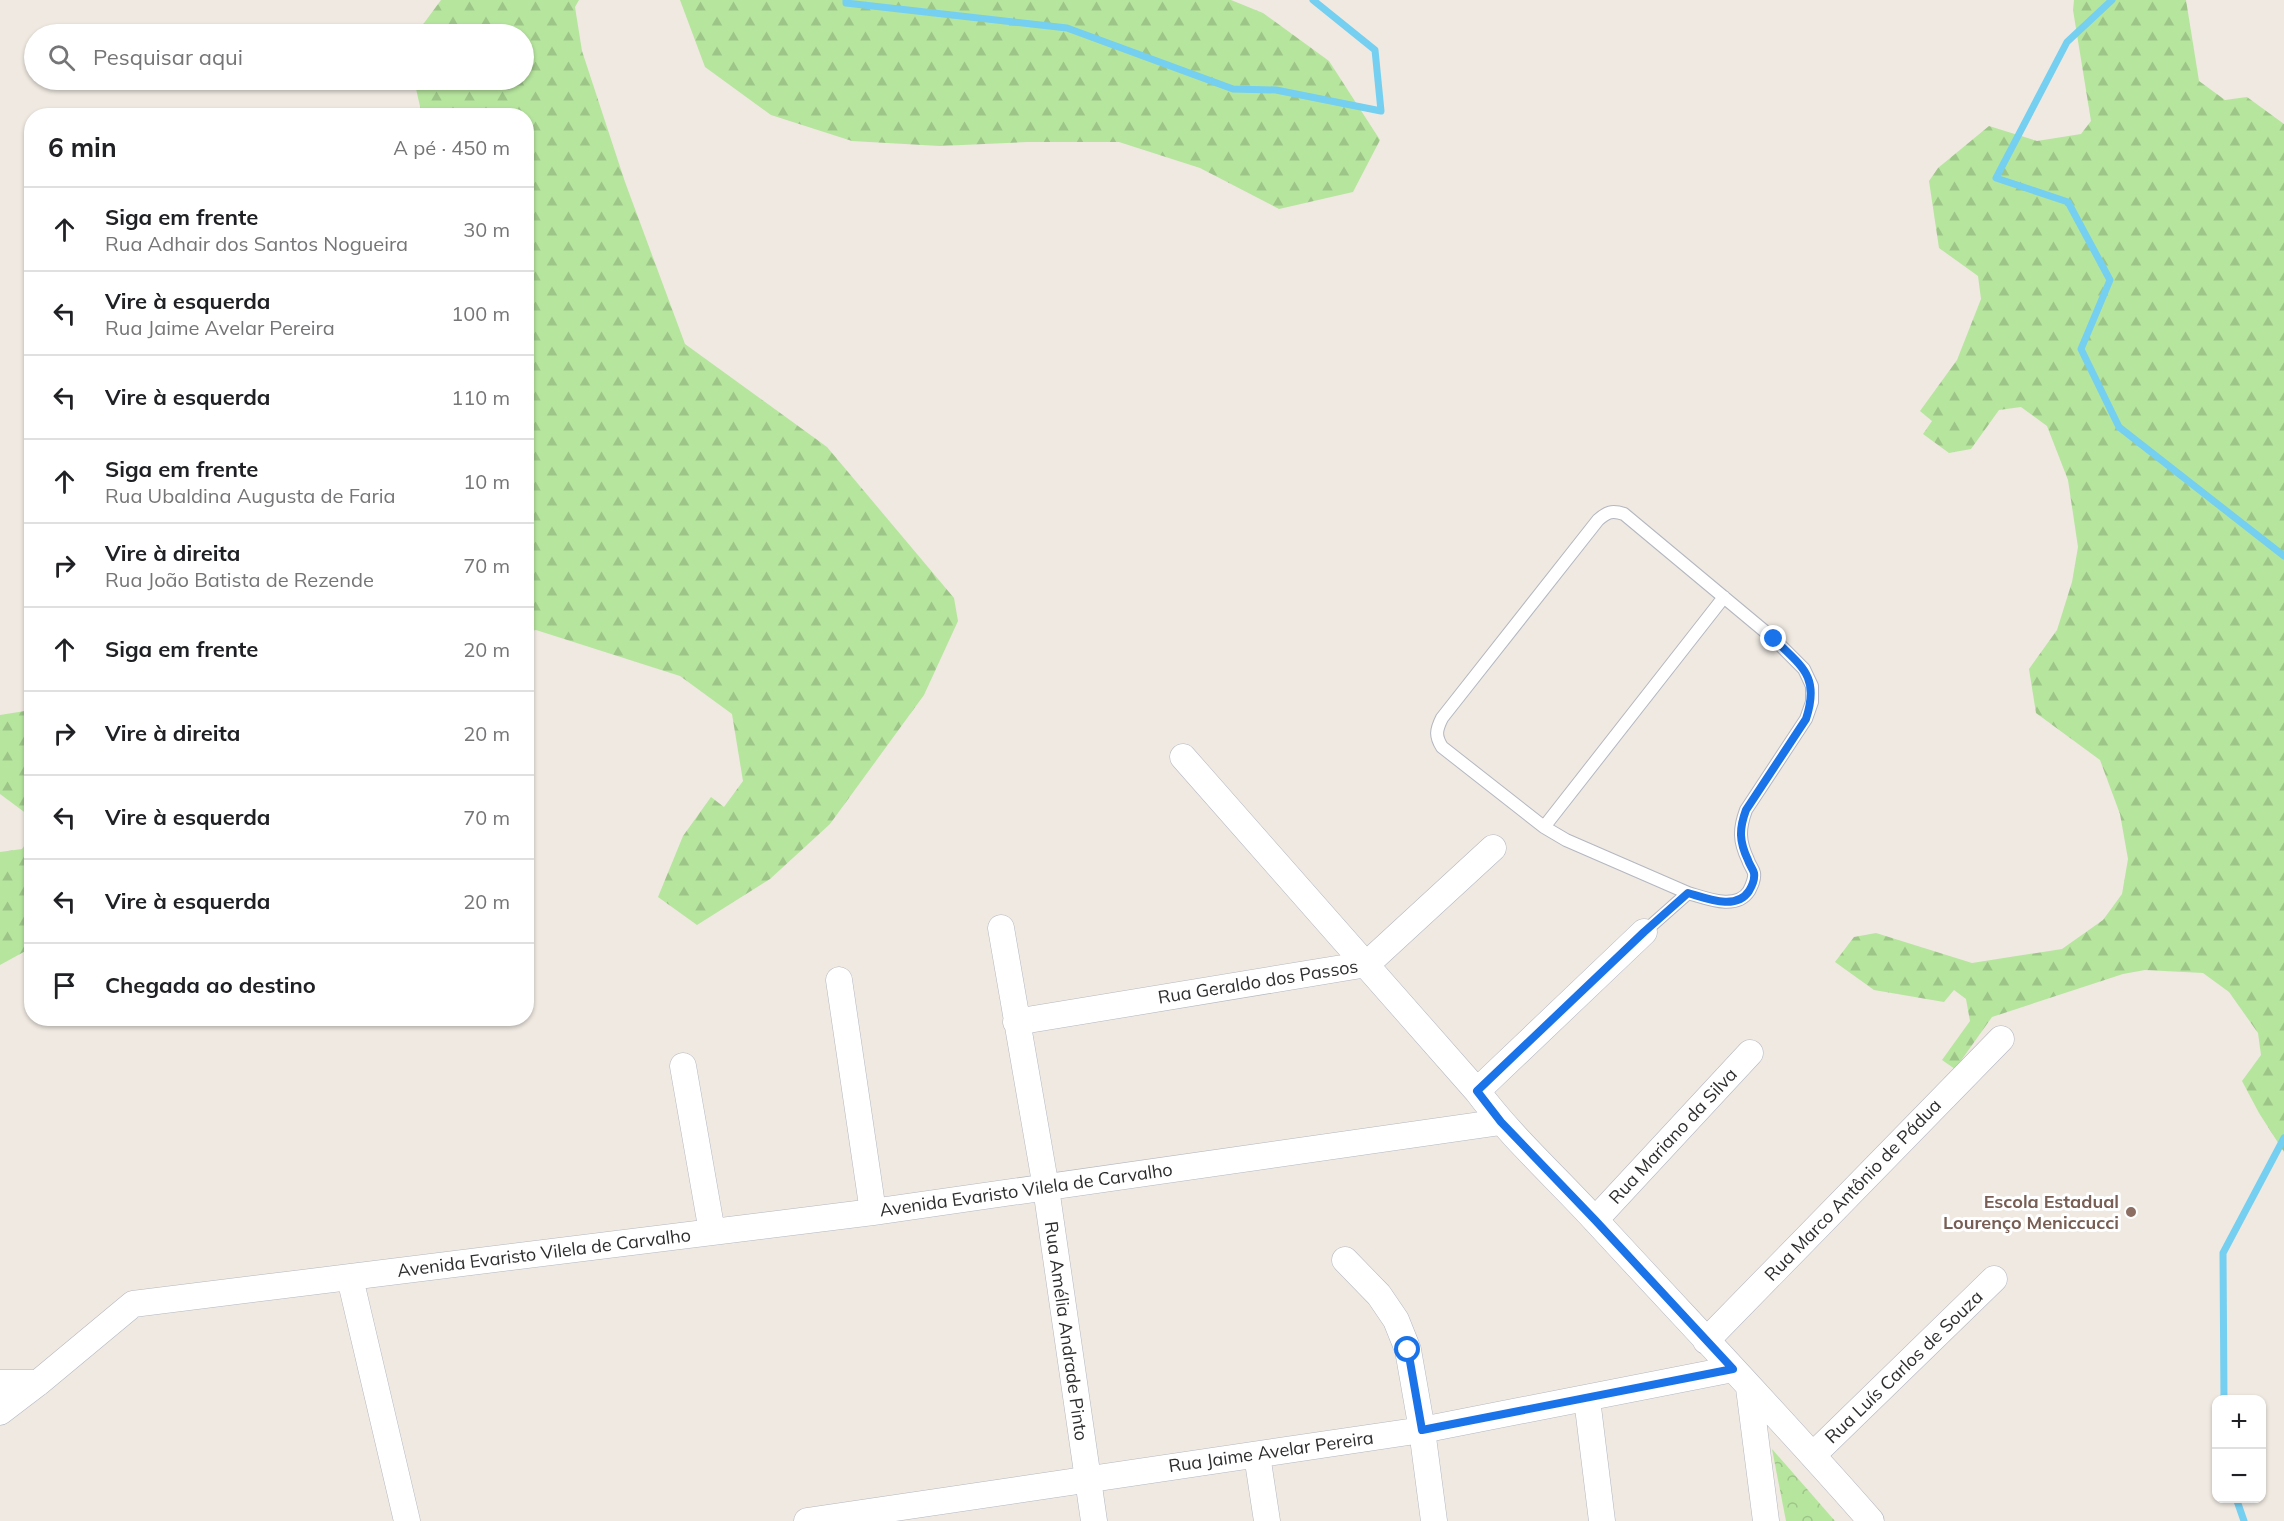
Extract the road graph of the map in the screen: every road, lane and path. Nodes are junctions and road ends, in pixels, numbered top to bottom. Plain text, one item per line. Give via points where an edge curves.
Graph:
1 (1725, 597) junction
2 (1183, 757) dead end
3 (1544, 827) junction
4 (1493, 848) dead end
5 (1688, 893) junction
6 (1001, 928) dead end
7 (1644, 932) joint
8 (1367, 964) junction
9 (839, 980) dead end
10 (1016, 1022) junction
11 (2001, 1039) dead end
12 (1750, 1053) dead end
13 (683, 1066) dead end
14 (1477, 1091) junction
15 (1501, 1122) junction
16 (1046, 1188) junction
17 (873, 1212) junction
18 (1595, 1220) junction
19 (712, 1232) junction
20 (1345, 1260) dead end
21 (350, 1278) junction
22 (1994, 1279) dead end
23 (1706, 1341) junction
24 (1741, 1379) junction
25 (0, 1383) edge
26 (38, 1383) junction
27 (1587, 1399) junction
28 (0, 1412) edge
29 (1422, 1430) junction
30 (1257, 1455) junction
31 (1813, 1455) junction
32 (1088, 1478) junction
33 (406, 1521) edge
34 (807, 1521) edge
35 (1094, 1521) edge
36 (1266, 1521) edge
37 (1434, 1521) edge
38 (1602, 1521) edge
39 (1766, 1521) edge
40 (1871, 1521) edge

1 - 3 lane
1 - 3 lane via 1624,514 1614,511 1605,513 1564,561 1437,729 1442,747
1 - 5 lane via 1804,669 1812,686 1812,702 1806,719 1746,810 1740,827 1741,844 1754,873 1746,896 1720,902
2 - 8 street
3 - 5 lane
4 - 8 street, Rua Geraldo dos Passos
5 - 7 lane
6 - 10 street, Rua Amélia Andrade Pinto
7 - 14 street
8 - 10 street, Rua Geraldo dos Passos
8 - 14 street
9 - 17 street
10 - 16 street, Rua Amélia Andrade Pinto
11 - 23 street, Rua Marco Antônio de Pádua
12 - 18 street, Rua Mariano da Silva
13 - 19 street
14 - 15 street
15 - 16 street, Avenida Evaristo Vilela de Carvalho
15 - 18 street
16 - 17 street, Avenida Evaristo Vilela de Carvalho
16 - 32 street, Rua Amélia Andrade Pinto
17 - 19 street, Avenida Evaristo Vilela de Carvalho
18 - 23 street
19 - 21 street, Avenida Evaristo Vilela de Carvalho
20 - 29 street via 1379,1295 1396,1320 1408,1350
21 - 26 street, Avenida Evaristo Vilela de Carvalho via 133,1304
21 - 33 street
22 - 31 street, Rua Luís Carlos de Souza
23 - 24 street
24 - 27 street, Rua Jaime Avelar Pereira
24 - 31 street
24 - 39 street
25 - 26 street
26 - 28 street, Avenida Evaristo Vilela de Carvalho
27 - 29 street, Rua Jaime Avelar Pereira
27 - 38 street
29 - 30 street, Rua Jaime Avelar Pereira
29 - 37 street
30 - 32 street, Rua Jaime Avelar Pereira
30 - 36 street
31 - 40 street
32 - 34 street, Rua Jaime Avelar Pereira
32 - 35 street, Rua Amélia Andrade Pinto

